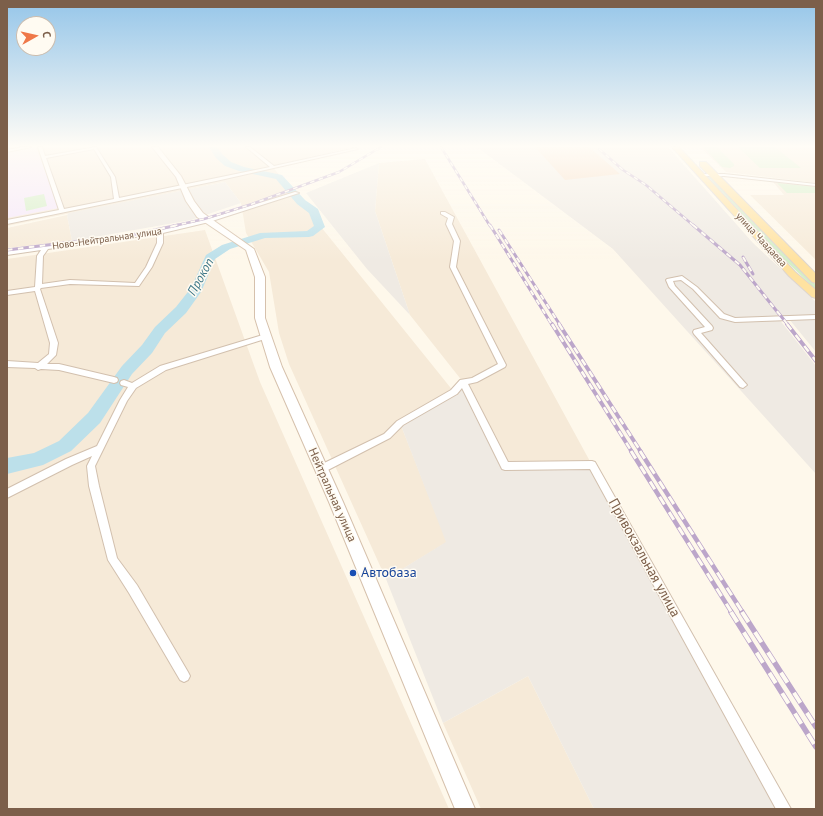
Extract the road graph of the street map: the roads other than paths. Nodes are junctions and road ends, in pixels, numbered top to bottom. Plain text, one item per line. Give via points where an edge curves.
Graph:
1 (54, 185) edge
2 (115, 185) edge
3 (189, 185) edge
4 (711, 185) edge
5 (724, 185) edge
6 (184, 186) junction
7 (297, 193) dead end
8 (118, 200) junction
9 (62, 210) junction
10 (443, 213) dead end
11 (207, 221) junction
12 (7, 222) edge
13 (160, 232) junction
14 (46, 248) junction
15 (7, 253) edge
16 (816, 280) edge
17 (38, 288) junction
18 (7, 293) edge
19 (816, 295) edge
20 (816, 317) edge
21 (266, 336) junction
22 (7, 364) edge
23 (38, 366) junction
24 (114, 380) dead end
25 (463, 382) junction
26 (124, 383) dead end
27 (743, 385) dead end
28 (133, 386) junction
29 (100, 449) junction
30 (321, 469) junction
31 (7, 494) edge
32 (184, 676) dead end
33 (465, 809) edge
34 (784, 809) edge

1 - 9 street
2 - 8 street
3 - 6 street
4 - 19 main road, улица Чаадаева via 792,274
5 - 16 main road, улица Чаадаева
6 - 8 street
6 - 11 main road, Нейтральная улица via 190,201
7 - 11 street, Ново-Нейтральная улица
8 - 9 street
9 - 12 street
10 - 25 street via 451,217 449,224 457,241 453,267 502,366 474,380
11 - 13 street, Ново-Нейтральная улица
11 - 21 main road, Нейтральная улица via 250,248 260,277 260,318
13 - 14 street, Ново-Нейтральная улица
13 - 17 street via 160,242 149,267 137,285 70,282
14 - 15 street, Ново-Нейтральная улица
14 - 17 street via 40,256
17 - 18 street
17 - 23 street via 54,343 52,355
20 - 27 street via 734,320 722,316 682,278 669,280 672,287 710,328 696,332
21 - 28 street via 163,368
21 - 30 main road, Нейтральная улица via 276,367
22 - 23 street
23 - 24 street via 59,367
25 - 30 street via 454,392 400,423 387,436
25 - 34 street, Привокзальная улица via 505,466 592,465
26 - 28 street
28 - 29 street
29 - 31 street via 68,462
29 - 32 street via 91,466 113,560 134,588
30 - 33 main road, Нейтральная улица

